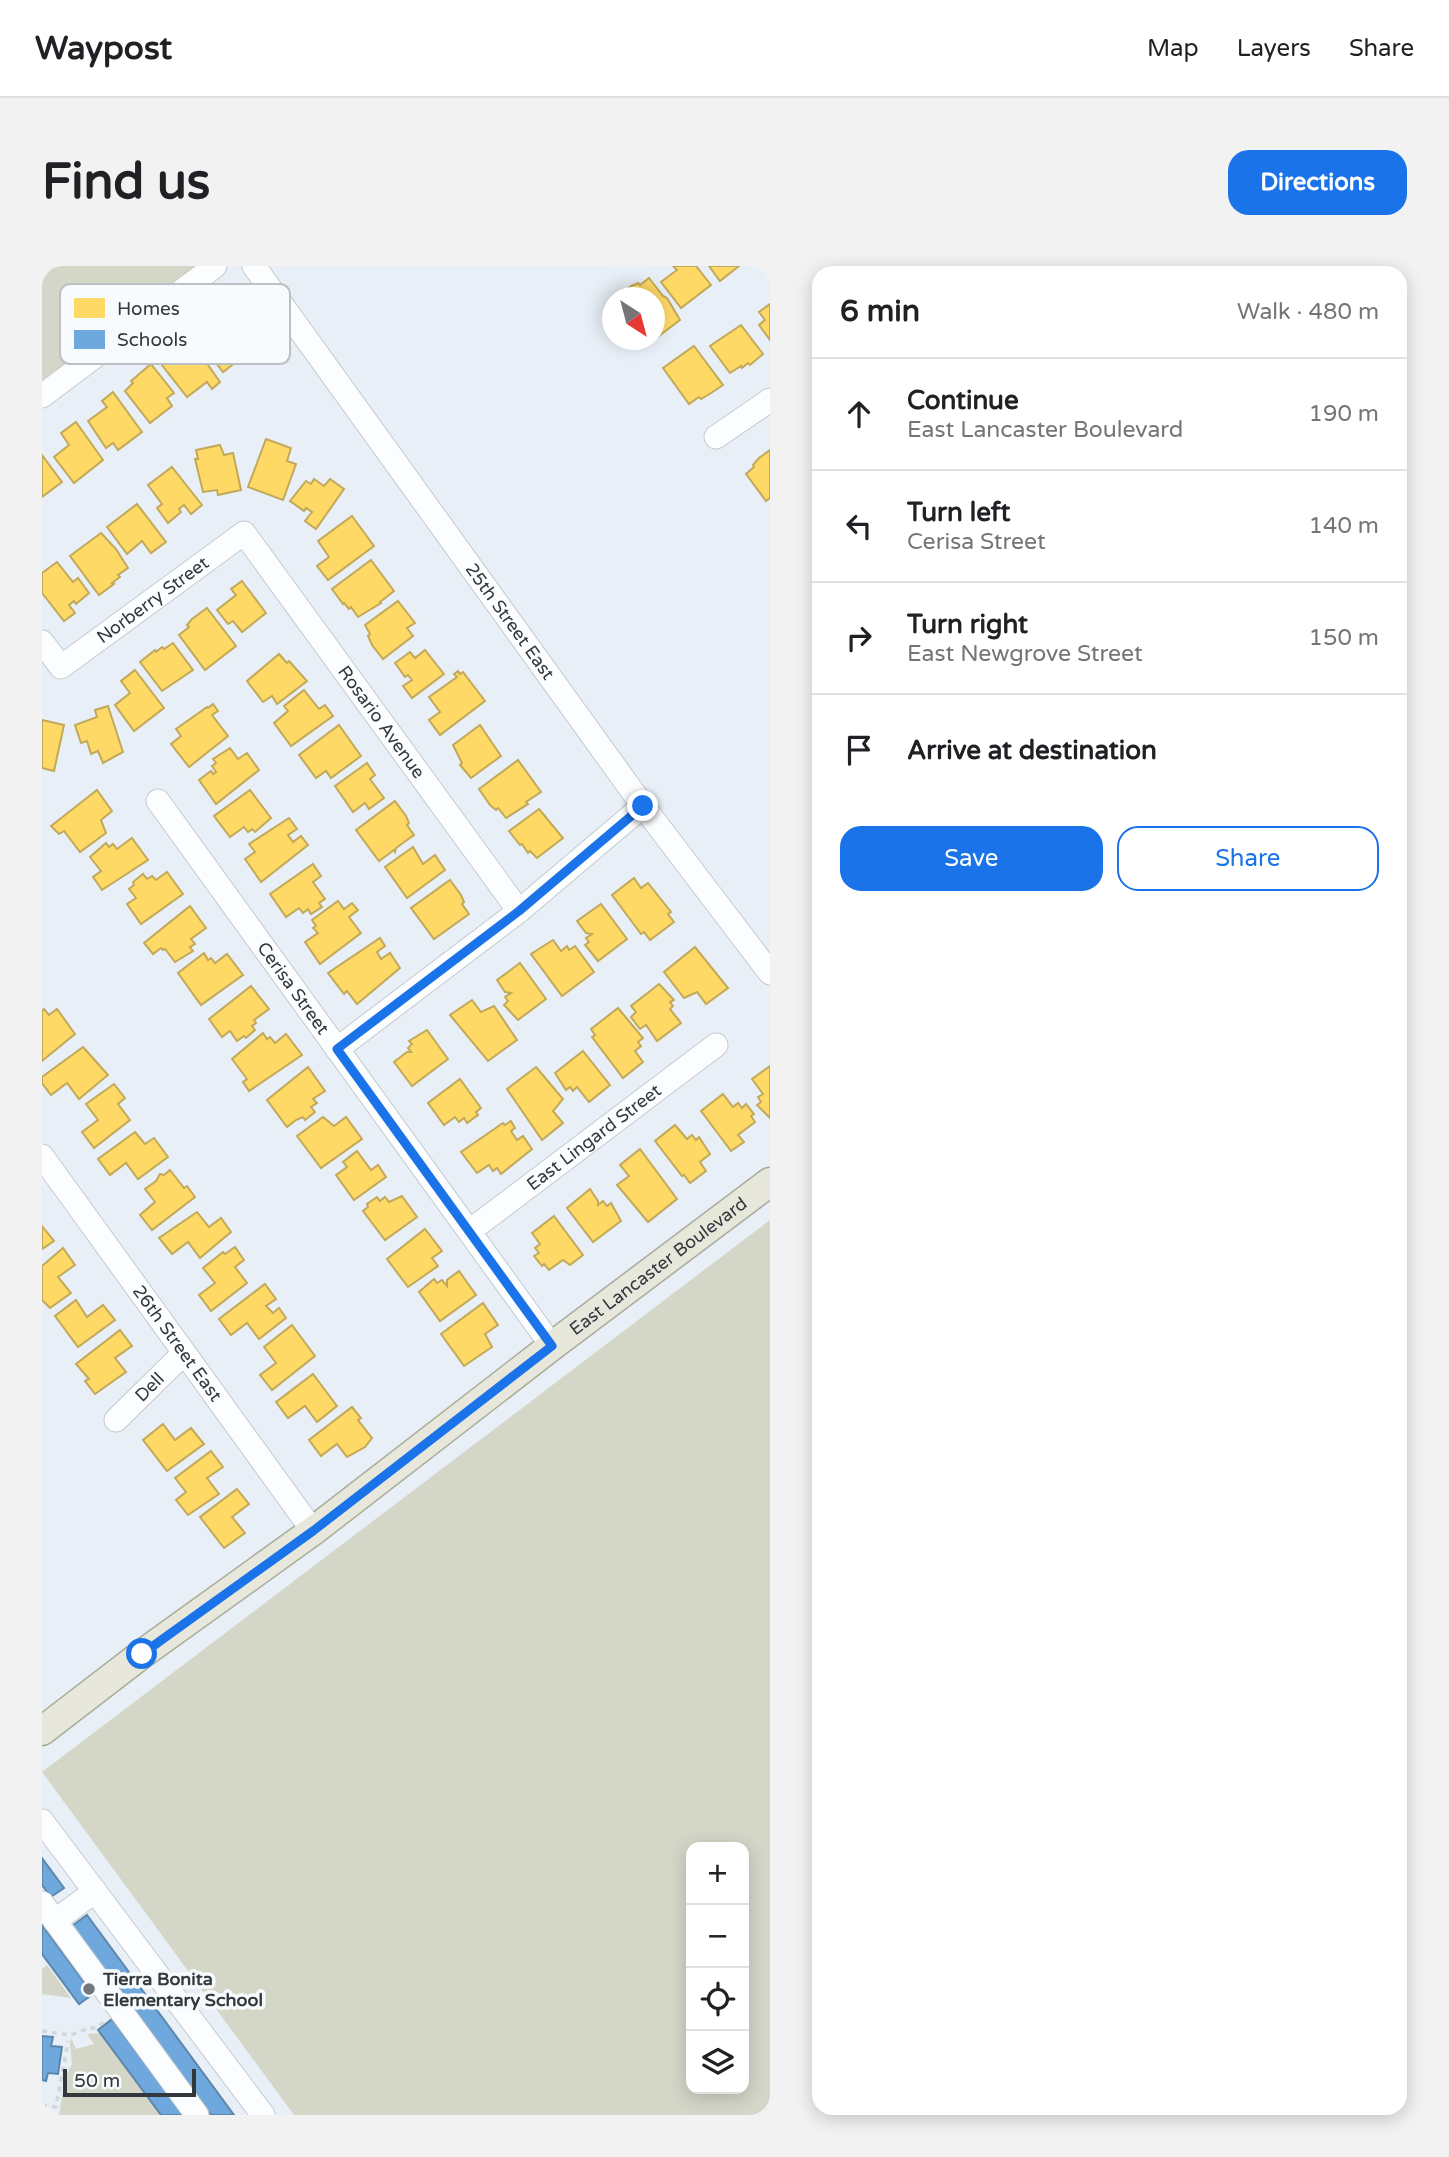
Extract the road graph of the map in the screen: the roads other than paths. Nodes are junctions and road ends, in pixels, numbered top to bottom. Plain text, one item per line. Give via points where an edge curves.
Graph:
1 (215, 266) edge
2 (254, 266) edge
3 (191, 284) edge
4 (267, 284) edge
5 (290, 316) edge
6 (85, 364) edge
7 (42, 396) edge
8 (770, 400) edge
9 (716, 437) dead end
10 (244, 533) joint
11 (42, 642) edge
12 (158, 801) dead end
13 (643, 806) junction
14 (519, 911) junction
15 (770, 973) edge
16 (716, 1045) dead end
17 (337, 1049) junction
18 (42, 1156) edge
19 (770, 1182) edge
20 (471, 1230) junction
21 (552, 1346) junction
22 (183, 1354) junction
23 (116, 1420) dead end
24 (313, 1531) junction
25 (42, 1731) edge
26 (42, 1821) edge
27 (94, 1891) junction
28 (49, 1912) edge
29 (197, 2115) edge
30 (263, 2115) edge

1 - 3 street
2 - 4 street, 25th Street East
5 - 13 street, 25th Street East
6 - 7 street
8 - 9 street
10 - 11 street, Norberry Street via 61,667
10 - 14 street, Rosario Avenue
12 - 17 street, Cerisa Street
13 - 14 street
13 - 15 street, 25th Street East
14 - 17 street
16 - 20 street, East Lingard Street
17 - 20 street, Cerisa Street
18 - 22 street, 26th Street East
19 - 21 main road, East Lancaster Boulevard
20 - 21 street, Cerisa Street
21 - 24 main road, East Lancaster Boulevard
22 - 23 street, Dell
22 - 24 street, 26th Street East
24 - 25 main road, East Lancaster Boulevard
26 - 27 street
27 - 28 street
27 - 30 street
28 - 29 street

